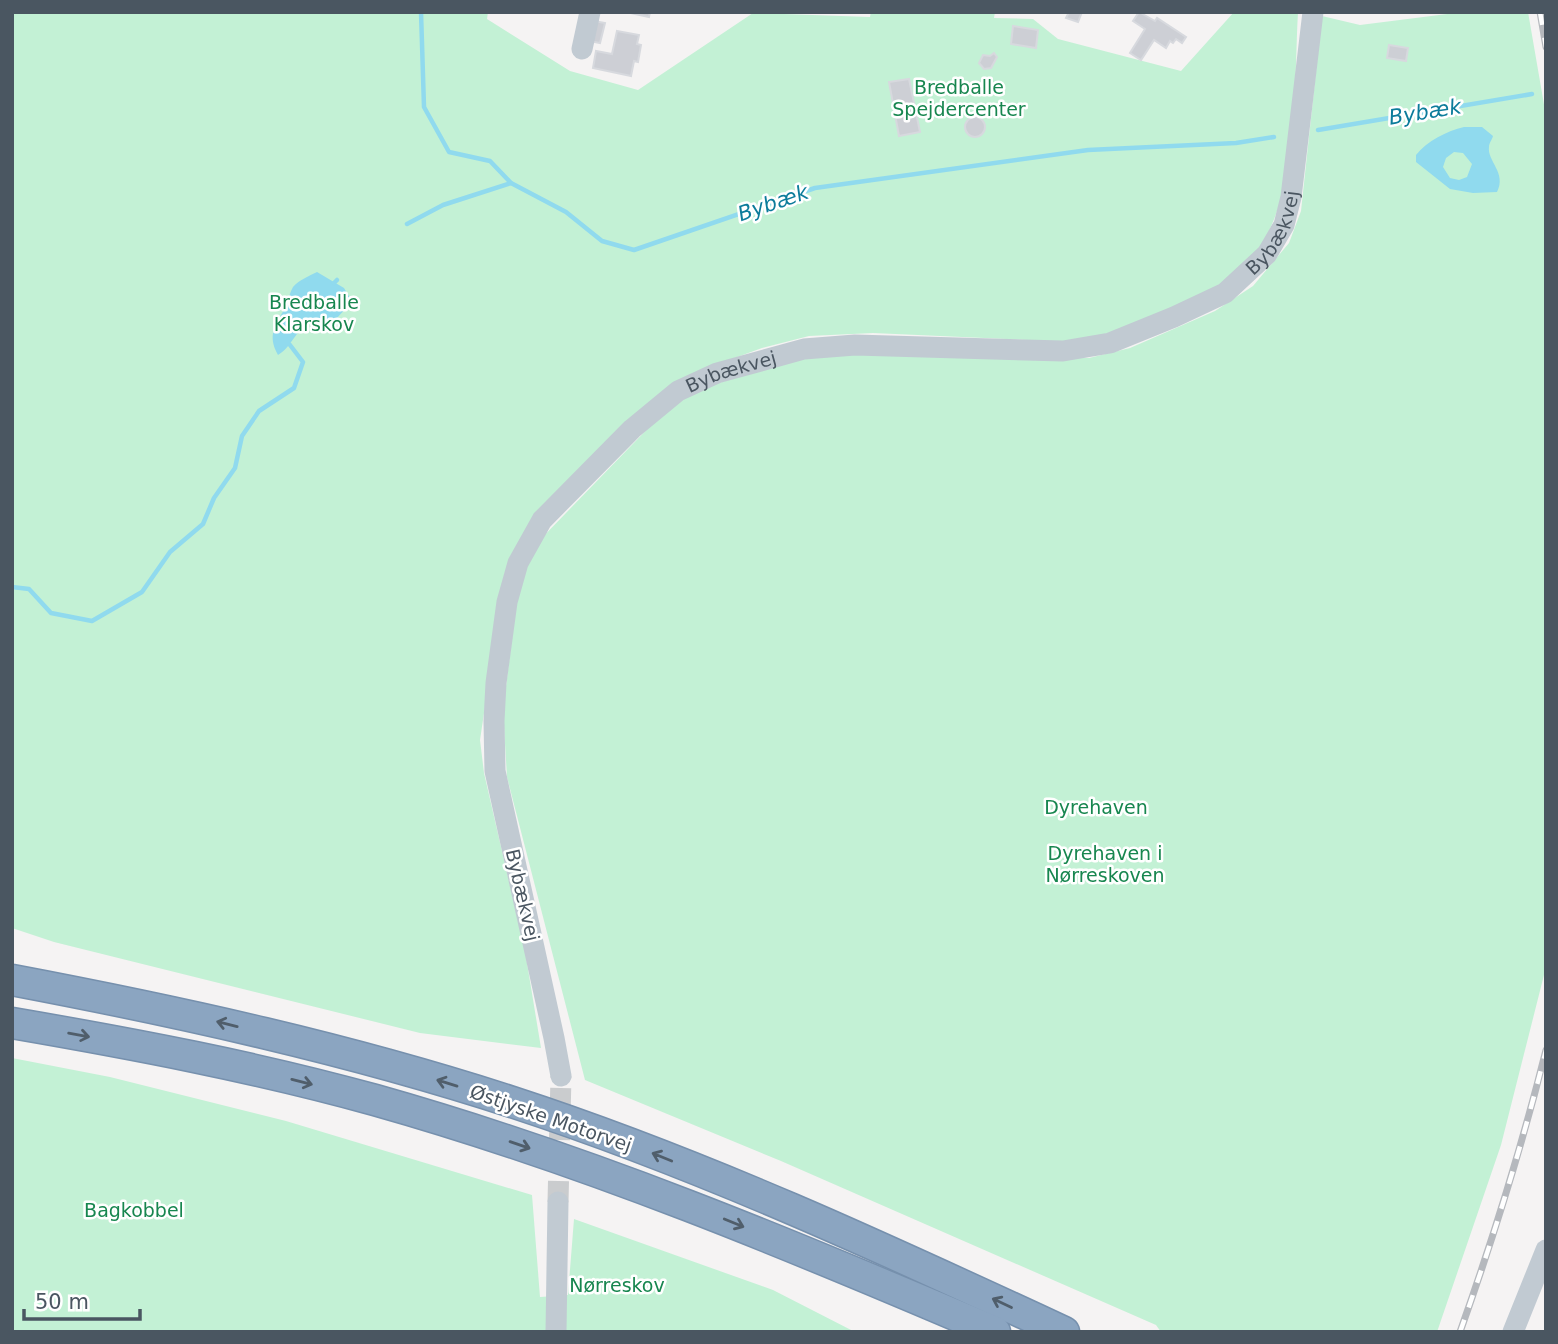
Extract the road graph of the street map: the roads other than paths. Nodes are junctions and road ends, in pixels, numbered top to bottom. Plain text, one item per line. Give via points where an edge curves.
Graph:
1 (590, 12) edge
2 (1314, 12) edge
3 (582, 49) dead end
4 (12, 980) edge
5 (12, 1023) edge
6 (561, 1076) tunnel mouth
7 (558, 1202) tunnel mouth
8 (1546, 1250) edge
9 (556, 1332) edge
10 (995, 1332) edge
11 (1065, 1332) edge
12 (1513, 1332) edge

1 - 3 street
2 - 6 street, Bybækvej via 1284,225 1267,254 1225,293 1110,343 1063,351 855,345 804,349 718,373 678,391 632,429 542,520 518,563 507,602 496,683 495,771
11 -> 4 highway, Østjyske Motorvej via 824,1221 513,1102 175,1011
5 -> 10 highway, Østjyske Motorvej via 169,1050 374,1100 496,1136 645,1188
7 - 9 street
8 - 12 street

